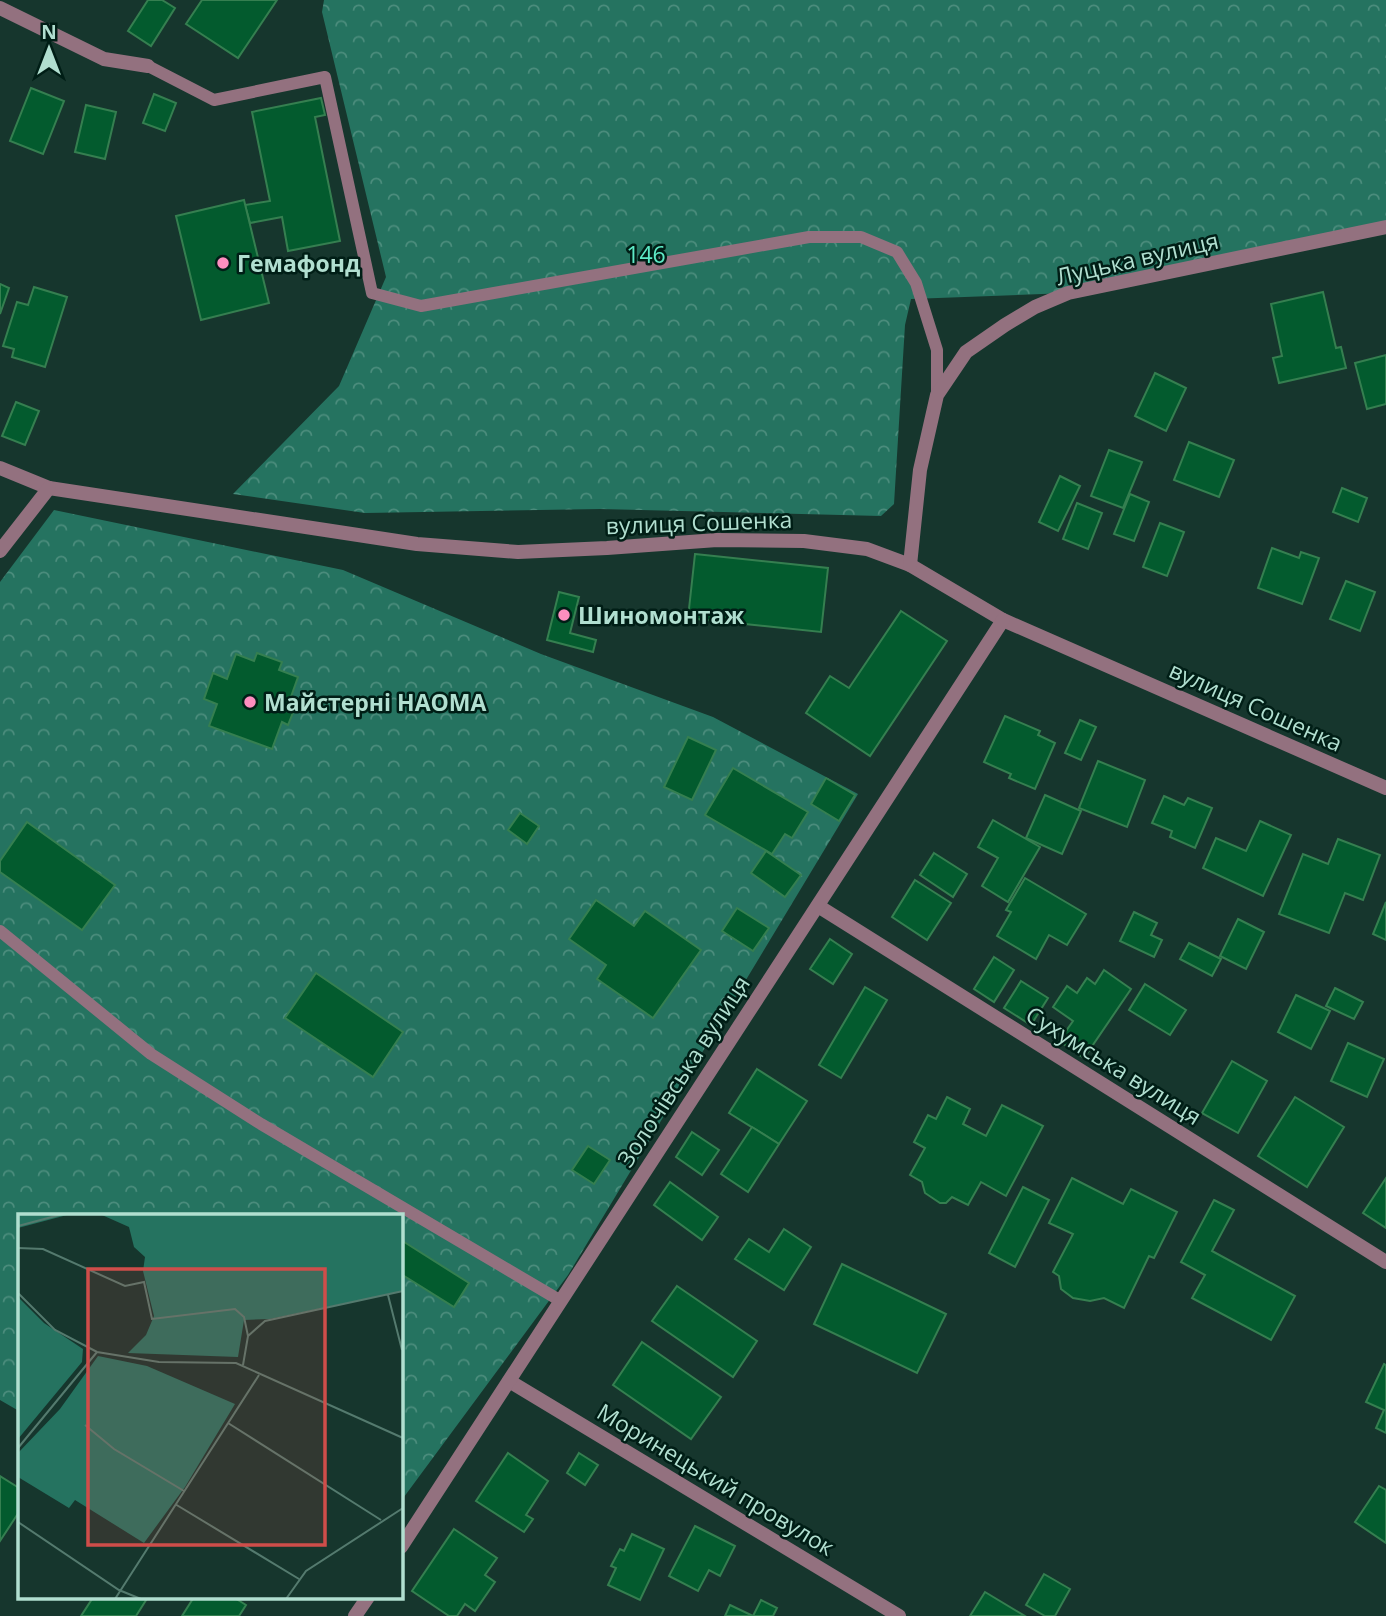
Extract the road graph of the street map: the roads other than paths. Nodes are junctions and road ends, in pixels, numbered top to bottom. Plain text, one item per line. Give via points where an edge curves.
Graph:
1 (0, 8) edge
2 (148, 66) joint
3 (1386, 228) edge
4 (937, 395) junction
5 (0, 467) edge
6 (49, 488) junction
7 (0, 551) edge
8 (910, 565) junction
9 (1003, 620) junction
10 (1386, 788) edge
11 (818, 906) junction
12 (0, 931) edge
13 (1386, 1262) edge
14 (561, 1301) junction
15 (509, 1381) junction
16 (402, 1545) edge
17 (367, 1598) edge
18 (355, 1616) edge
19 (899, 1616) edge

1 - 2 street via 104,59
2 - 4 lane via 214,100 324,78 372,293 421,306 809,237 861,237 897,252 916,282 937,350
3 - 4 street, Луцька вулиця via 1068,293 1035,307 966,352
4 - 8 street, Луцька вулиця via 920,470
5 - 6 street, вулиця Сошенка
6 - 7 street
6 - 8 street, вулиця Сошенка via 417,544 518,552 717,540 804,541 867,549
8 - 9 street, вулиця Сошенка
9 - 10 street, вулиця Сошенка
9 - 11 street, Золочівська вулиця
11 - 13 street, Сухумська вулиця
11 - 14 street, Золочівська вулиця
12 - 14 lane via 150,1054
14 - 15 street, Золочівська вулиця
15 - 16 street, Золочівська вулиця
15 - 19 street, Моринецький провулок
17 - 18 street

